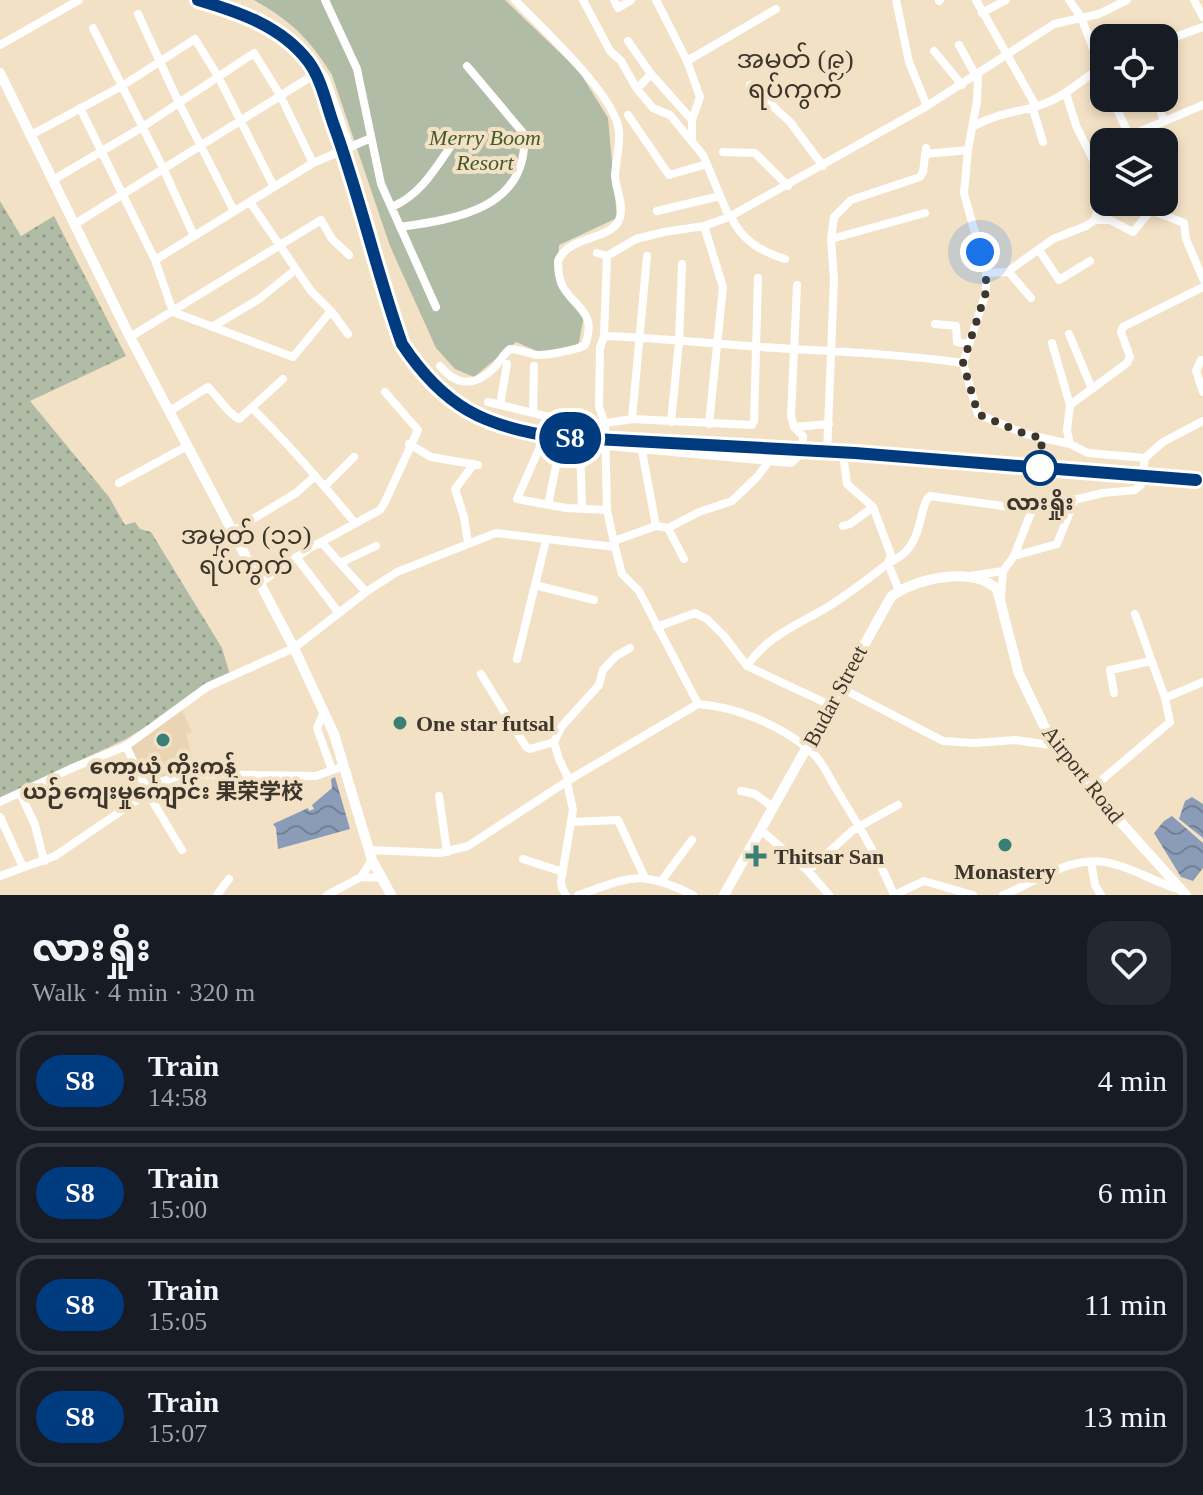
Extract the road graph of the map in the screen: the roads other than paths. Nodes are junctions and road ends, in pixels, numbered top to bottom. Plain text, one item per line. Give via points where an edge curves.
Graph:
1 (79, 0) edge
2 (325, 0) edge
3 (515, 0) edge
4 (583, 0) edge
5 (614, 0) edge
6 (631, 0) edge
7 (656, 0) edge
8 (896, 0) edge
9 (976, 0) edge
10 (1006, 0) edge
11 (1069, 0) edge
12 (1127, 0) edge
13 (1194, 0) edge
14 (776, 9) dead end
15 (1202, 12) edge
16 (982, 13) junction
17 (138, 14) dead end
18 (1081, 17) junction
19 (1203, 27) edge
20 (93, 28) dead end
21 (1178, 36) edge
22 (1090, 39) edge
23 (628, 41) dead end
24 (0, 45) edge
25 (959, 45) dead end
26 (934, 51) dead end
27 (1008, 54) junction
28 (160, 61) junction
29 (687, 61) junction
30 (467, 66) dead end
31 (0, 73) edge
32 (651, 74) junction
33 (977, 76) junction
34 (219, 78) junction
35 (1090, 78) edge
36 (750, 85) dead end
37 (962, 85) junction
38 (122, 86) junction
39 (637, 89) junction
40 (1066, 94) junction
41 (280, 95) junction
42 (179, 103) junction
43 (1203, 105) edge
44 (927, 106) junction
45 (1034, 106) junction
46 (80, 108) junction
47 (1161, 112) edge
48 (628, 115) dead end
49 (692, 120) junction
50 (241, 121) junction
51 (1164, 121) junction
52 (974, 126) junction
53 (141, 128) junction
54 (1151, 128) edge
55 (31, 135) junction
56 (371, 138) junction
57 (455, 140) dead end
58 (692, 140) junction
59 (1043, 142) dead end
60 (202, 146) junction
61 (350, 148) junction
62 (968, 150) junction
63 (100, 152) junction
64 (723, 152) dead end
65 (313, 163) junction
66 (707, 164) junction
67 (823, 166) junction
68 (164, 170) junction
69 (53, 180) junction
70 (788, 186) junction
71 (274, 187) junction
72 (123, 196) junction
73 (720, 196) junction
74 (250, 202) junction
75 (392, 207) junction
76 (234, 211) junction
77 (657, 211) dead end
78 (925, 213) dead end
79 (730, 217) junction
80 (1095, 220) junction
81 (75, 224) junction
82 (704, 226) junction
83 (400, 227) junction
84 (194, 236) junction
85 (831, 239) junction
86 (279, 248) junction
87 (1039, 250) junction
88 (597, 253) dead end
89 (349, 255) dead end
90 (607, 256) junction
91 (647, 256) dead end
92 (785, 259) dead end
93 (155, 260) junction
94 (1090, 261) dead end
95 (682, 264) dead end
96 (295, 270) junction
97 (1008, 271) junction
98 (986, 273) junction
99 (758, 278) dead end
100 (1203, 279) edge
101 (797, 285) dead end
102 (1203, 287) edge
103 (1031, 298) dead end
104 (436, 307) dead end
105 (331, 311) junction
106 (173, 312) junction
107 (935, 324) dead end
108 (212, 327) junction
109 (348, 334) dead end
110 (1069, 334) dead end
111 (604, 336) junction
112 (640, 336) junction
113 (130, 337) junction
114 (679, 342) junction
115 (1052, 343) dead end
116 (715, 344) junction
117 (968, 344) junction
118 (755, 346) junction
119 (795, 349) junction
120 (831, 349) junction
121 (1201, 360) dead end
122 (963, 363) junction
123 (507, 364) dead end
124 (440, 366) dead end
125 (534, 366) dead end
126 (283, 379) dead end
127 (1092, 389) junction
128 (385, 392) dead end
129 (1203, 392) edge
130 (488, 402) dead end
131 (500, 405) junction
132 (1070, 405) junction
133 (252, 408) junction
134 (170, 411) junction
135 (533, 413) junction
136 (632, 419) junction
137 (1203, 421) edge
138 (671, 422) junction
139 (605, 424) junction
140 (709, 424) junction
141 (829, 424) junction
142 (794, 427) junction
143 (561, 442) junction
144 (409, 444) junction
145 (1070, 444) junction
146 (580, 445) junction
147 (187, 446) junction
148 (606, 448) junction
149 (642, 451) junction
150 (803, 452) junction
151 (827, 453) junction
152 (354, 457) dead end
153 (1145, 458) junction
154 (769, 461) junction
155 (314, 477) junction
156 (119, 483) dead end
157 (325, 486) junction
158 (1075, 499) junction
159 (1051, 504) junction
160 (548, 505) junction
161 (873, 507) junction
162 (582, 508) junction
163 (607, 510) junction
164 (1032, 510) junction
165 (1068, 518) junction
166 (355, 523) junction
167 (656, 526) junction
168 (843, 526) dead end
169 (668, 528) junction
170 (233, 531) junction
171 (546, 540) junction
172 (321, 542) junction
173 (468, 543) junction
174 (614, 544) junction
175 (376, 546) dead end
176 (1014, 556) junction
177 (296, 557) junction
178 (684, 559) dead end
179 (340, 563) junction
180 (888, 563) junction
181 (1003, 571) junction
182 (964, 578) junction
183 (260, 583) junction
184 (535, 585) junction
185 (899, 591) junction
186 (366, 592) junction
187 (999, 594) junction
188 (594, 600) dead end
189 (339, 613) junction
190 (1135, 614) dead end
191 (657, 627) junction
192 (294, 648) junction
193 (630, 648) dead end
194 (517, 659) dead end
195 (1151, 661) junction
196 (747, 666) junction
197 (481, 674) dead end
198 (1203, 682) edge
199 (841, 688) junction
200 (1114, 693) dead end
201 (1165, 698) junction
202 (698, 704) junction
203 (830, 705) junction
204 (324, 712) junction
205 (554, 742) junction
206 (126, 746) junction
207 (1057, 746) junction
208 (808, 748) junction
209 (344, 766) junction
210 (332, 770) junction
211 (568, 781) junction
212 (148, 789) junction
213 (1091, 789) junction
214 (741, 791) dead end
215 (20, 793) junction
216 (439, 796) dead end
217 (0, 802) edge
218 (898, 805) dead end
219 (774, 808) junction
220 (0, 817) edge
221 (572, 822) junction
222 (861, 826) junction
223 (761, 830) junction
224 (692, 840) dead end
225 (182, 850) dead end
226 (447, 852) junction
227 (371, 855) junction
228 (523, 859) dead end
229 (44, 861) junction
230 (1091, 862) junction
231 (23, 867) junction
232 (808, 871) junction
233 (563, 872) junction
234 (0, 876) edge
235 (361, 877) junction
236 (382, 878) junction
237 (645, 878) junction
238 (229, 879) dead end
239 (662, 880) junction
240 (561, 893) edge
241 (1184, 893) edge
242 (217, 895) edge
243 (327, 895) edge
244 (391, 895) edge
245 (578, 895) edge
246 (693, 895) edge
247 (724, 895) edge
248 (829, 895) edge
249 (894, 895) edge
250 (973, 895) edge
251 (1003, 895) edge
252 (1101, 895) edge

1 - 24 street
2 - 56 street via 357,69
3 - 124 street via 609,103 619,130 615,179 620,217 605,231 567,247 558,261 564,288 587,315 585,345 541,355 510,349 494,368 462,383
4 - 39 street
5 - 6 street via 618,8
7 - 29 street
8 - 44 street via 909,62
9 - 16 street
10 - 16 street
11 - 18 street
12 - 18 street
13 - 15 street
14 - 29 street
16 - 27 street
17 - 28 street
18 - 22 street
18 - 27 street via 1054,24
19 - 21 street
20 - 38 street
23 - 32 street
25 - 33 street
26 - 37 street
27 - 33 street
27 - 45 street
28 - 34 street via 195,39
28 - 38 street
28 - 42 street
29 - 49 street via 700,97
30 - 83 street via 524,134 518,175 484,207
31 - 55 main road
32 - 39 street
32 - 49 street
33 - 37 street
33 - 52 street
34 - 41 street via 254,53
34 - 42 street
34 - 50 street
35 - 40 street
36 - 67 street via 790,122
37 - 44 street
38 - 46 street
38 - 53 street
39 - 58 street
40 - 45 street
40 - 80 street via 1098,169 1102,188
41 - 50 street
41 - 61 street via 320,71
41 - 65 street
42 - 53 street
42 - 60 street
43 - 51 street
44 - 67 street
45 - 52 street
45 - 59 street
46 - 55 street
46 - 63 street
47 - 51 street
48 - 66 street via 669,175
49 - 58 street
50 - 60 street
50 - 71 street
51 - 54 street
52 - 62 street
53 - 63 street
53 - 68 street
55 - 69 main road
56 - 61 street
56 - 75 street
57 - 75 street via 409,200
58 - 66 street
60 - 68 street
60 - 76 street
61 - 65 street
62 - 85 street via 925,151 920,177 863,195 840,209
62 - 98 street via 964,193
63 - 69 street
63 - 72 street
64 - 70 street via 755,153
65 - 71 street
66 - 73 street
67 - 70 street
68 - 72 street
68 - 84 street
69 - 81 main road
70 - 79 street
71 - 74 street
72 - 81 street
72 - 93 street
73 - 77 street
73 - 79 street
74 - 76 street
74 - 86 street
75 - 83 street
76 - 84 street
78 - 85 street
79 - 82 street
79 - 92 street via 753,246
80 - 87 street
80 - 100 street via 1110,220 1131,232 1151,210 1182,221
81 - 113 main road
82 - 90 street via 636,239
82 - 116 street via 723,287
83 - 104 street
84 - 93 street
85 - 120 street
86 - 89 street via 321,220
86 - 96 street
86 - 106 street
87 - 94 street via 1059,280
87 - 97 street
88 - 90 street
90 - 111 street
91 - 112 street
93 - 106 street
95 - 114 street
96 - 105 street
96 - 108 street
97 - 98 street
97 - 103 street
98 - 117 street via 986,292
99 - 118 street
101 - 119 street
102 - 127 street via 1123,327 1130,357
105 - 108 street via 293,357
105 - 109 street
106 - 108 street
106 - 113 street
107 - 117 street via 956,326 957,342
110 - 127 street
111 - 112 street
111 - 139 street via 599,407
112 - 114 street
112 - 136 street
113 - 134 main road
114 - 116 street
114 - 138 street
115 - 132 street
116 - 118 street
116 - 140 street
117 - 122 street
118 - 119 street
118 - 140 street via 752,425
119 - 120 street
119 - 142 street
120 - 122 street
120 - 141 street
121 - 129 street via 1196,371
122 - 145 street via 978,414 1025,434
123 - 131 street
125 - 135 street
126 - 133 street
127 - 132 street
128 - 144 street via 416,425
130 - 131 street
131 - 135 street
132 - 145 street
133 - 134 street via 239,419 208,387
133 - 155 street
134 - 147 main road
135 - 139 street via 586,426
136 - 138 street
136 - 139 street
137 - 153 street
138 - 140 street
139 - 148 street
141 - 142 street
141 - 151 street
142 - 150 street via 803,436
143 - 146 street
143 - 160 street
143 - 160 street via 543,440 517,499
144 - 166 street via 380,510
144 - 173 street via 431,457 476,464 455,489
145 - 153 street via 1088,453
146 - 148 street
146 - 162 street
147 - 156 street
147 - 170 main road
148 - 149 street
148 - 163 street
149 - 154 street
149 - 167 street
150 - 151 street
150 - 154 street via 791,463
151 - 161 street via 843,454 847,484
152 - 157 street
153 - 158 street via 1141,485 1135,490
154 - 169 street via 732,501
155 - 157 street
155 - 170 street
157 - 166 street
158 - 159 street
158 - 165 street
159 - 164 street
159 - 165 street
160 - 162 street
161 - 168 street
161 - 180 street via 891,555
162 - 163 street
163 - 174 street
164 - 176 street
164 - 180 street via 930,496 911,546
165 - 176 street via 1057,544
166 - 172 street
167 - 169 street
167 - 174 street
169 - 178 street
170 - 183 main road
171 - 173 street via 496,533
171 - 174 street
171 - 184 street
172 - 177 street
172 - 179 street
173 - 186 street via 397,572
174 - 191 street via 622,574 639,591
175 - 179 street
176 - 181 street
177 - 183 street
177 - 189 street
179 - 186 street
180 - 185 street
180 - 196 street via 858,589 786,629
181 - 182 street
181 - 187 street
182 - 185 main road via 923,580
182 - 187 main road via 979,578
183 - 192 main road
184 - 188 street
184 - 194 street
185 - 199 main road, Budar Street via 880,613
186 - 189 street
187 - 207 main road, Airport Road via 1019,674
189 - 192 street
190 - 195 street
191 - 196 street via 695,613 724,636
191 - 202 street
192 - 204 main road
192 - 206 street via 207,687
193 - 205 street via 603,670 599,685
195 - 200 street via 1110,670
195 - 201 street
196 - 203 street
197 - 205 street via 528,749
198 - 201 street
199 - 203 main road, Budar Street
199 - 207 street via 943,741 1015,740
201 - 213 street via 1170,722
202 - 208 street via 760,720
202 - 211 street
203 - 208 main road, Budar Street
204 - 209 main road
204 - 210 street via 317,728
205 - 211 street
206 - 212 street
206 - 215 street
207 - 213 main road, Airport Road
208 - 219 main road, Budar Street
208 - 222 street
209 - 210 street
209 - 227 main road
210 - 212 street via 316,776 187,774
211 - 221 street
211 - 226 street via 468,846
212 - 225 street
212 - 229 street
213 - 241 main road, Airport Road
214 - 219 street
215 - 217 street
215 - 229 street
216 - 226 street
218 - 222 street
219 - 223 main road, Budar Street
220 - 231 street
221 - 233 street
221 - 237 street via 618,820
222 - 232 street
222 - 249 street
223 - 232 street
223 - 247 main road, Budar Street
224 - 239 street
226 - 227 street
227 - 235 street
227 - 236 main road
228 - 233 street
229 - 231 street
230 - 241 street via 1114,864
230 - 251 street via 1068,863
230 - 252 street
231 - 234 street
232 - 248 street
233 - 240 street
235 - 236 street
235 - 243 street
236 - 244 main road
237 - 239 street
237 - 245 street via 631,877
238 - 242 street
239 - 246 street
249 - 250 street via 924,881

